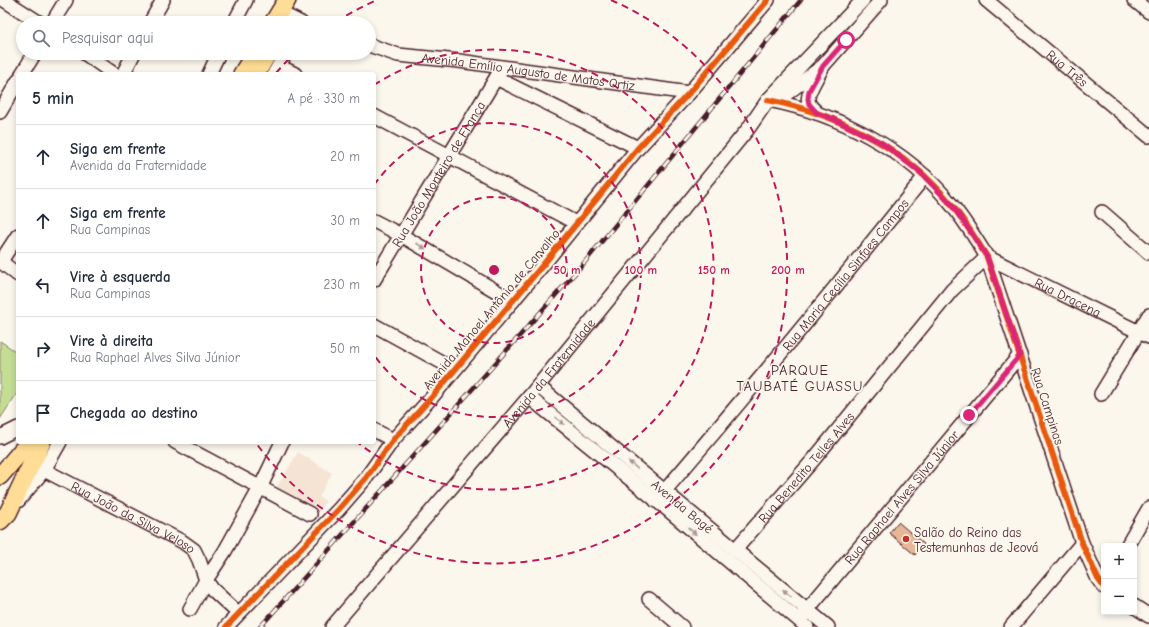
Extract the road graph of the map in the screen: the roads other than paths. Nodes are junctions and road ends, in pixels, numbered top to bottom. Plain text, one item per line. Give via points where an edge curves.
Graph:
1 (4, 0) edge
2 (66, 0) edge
3 (163, 0) edge
4 (246, 0) edge
5 (287, 0) edge
6 (300, 0) edge
7 (768, 0) edge
8 (863, 0) edge
9 (881, 0) edge
10 (986, 0) edge
11 (1134, 0) edge
12 (1149, 12) edge
13 (29, 16) edge
14 (56, 16) edge
15 (154, 16) edge
16 (238, 16) edge
17 (277, 16) edge
18 (294, 16) edge
19 (830, 37) junction
20 (376, 47) edge
21 (31, 60) edge
22 (94, 60) edge
23 (130, 60) edge
24 (216, 60) edge
25 (251, 60) edge
26 (264, 60) edge
27 (282, 60) edge
28 (823, 66) junction
29 (277, 70) edge
30 (23, 72) edge
31 (111, 72) edge
32 (123, 72) edge
33 (210, 72) edge
34 (243, 72) edge
35 (257, 72) edge
36 (499, 73) junction
37 (16, 84) edge
38 (797, 85) junction
39 (689, 93) junction
40 (773, 101) junction
41 (804, 108) junction
42 (0, 112) edge
43 (817, 113) junction
44 (376, 117) edge
45 (1149, 136) edge
46 (638, 148) junction
47 (449, 156) junction
48 (924, 176) junction
49 (1102, 212) dead end
50 (376, 222) edge
51 (576, 223) junction
52 (401, 235) junction
53 (16, 238) edge
54 (1149, 253) edge
55 (987, 257) junction
56 (0, 261) edge
57 (16, 273) edge
58 (376, 277) edge
59 (513, 301) junction
60 (1149, 316) edge
61 (376, 326) edge
62 (1144, 334) edge
63 (1020, 355) junction
64 (454, 369) junction
65 (538, 386) junction
66 (1101, 394) dead end
67 (529, 397) junction
68 (16, 429) edge
69 (376, 431) edge
70 (0, 437) edge
71 (394, 440) junction
72 (36, 444) edge
73 (59, 444) edge
74 (179, 444) edge
75 (281, 444) edge
76 (44, 470) junction
77 (0, 476) edge
78 (0, 488) edge
79 (260, 488) junction
80 (14, 496) junction
81 (660, 496) junction
82 (1149, 508) edge
83 (310, 514) dead end
84 (4, 517) edge
85 (1082, 543) junction
86 (1129, 543) edge
87 (735, 550) junction
88 (206, 580) junction
89 (1101, 580) edge
90 (649, 599) dead end
91 (1137, 608) edge
92 (190, 609) dead end
93 (807, 610) junction
94 (238, 613) junction
95 (1149, 616) edge
96 (803, 623) edge
97 (226, 627) edge
98 (332, 627) edge
99 (682, 627) edge
100 (828, 627) edge
101 (1011, 627) edge

1 - 13 street
2 - 14 street
3 - 15 street
4 - 16 street
5 - 17 main road
6 - 18 main road
7 - 39 street, Avenida Manoel Antônio de Carvalho
8 - 19 street, Avenida da Fraternidade
9 - 28 street, Avenida da Fraternidade
10 - 45 street, Rua Três
11 - 12 street
19 - 38 street via 806,68
19 - 40 street, Avenida da Fraternidade
20 - 36 street, Avenida Emílio Augusto de Matos Ortiz via 398,55 459,61
21 - 30 street
22 - 31 street
23 - 32 street
24 - 33 street
25 - 34 main road
26 - 35 main road
27 - 29 street
28 - 38 street, Avenida da Fraternidade
28 - 43 street via 809,91 809,104
36 - 39 street, Avenida Emílio Augusto de Matos Ortiz
36 - 46 street
36 - 47 street, Rua João Monteiro de França
37 - 42 street
38 - 40 street, Avenida da Fraternidade
38 - 41 street via 797,93
39 - 46 street, Avenida Manoel Antônio de Carvalho
40 - 41 street, Rua Campinas
40 - 65 street, Avenida da Fraternidade via 759,113
41 - 43 street, Rua Campinas
43 - 48 street, Rua Campinas via 882,143
44 - 47 street
46 - 51 street, Avenida Manoel Antônio de Carvalho
47 - 51 street
47 - 52 street, Rua João Monteiro de França
48 - 55 street, Rua Campinas via 951,204
48 - 81 street, Rua Maria Cecília Sinfaes Campos via 842,280
49 - 54 street
50 - 52 street
51 - 59 street, Avenida Manoel Antônio de Carvalho
52 - 58 street, Rua João Monteiro de França
52 -> 59 street
53 - 56 street
55 - 62 street, Rua Dracena
55 - 63 street, Rua Campinas
55 - 87 street, Rua Benedito Telles Alves via 952,290 814,459
56 - 57 street
59 - 64 street, Avenida Manoel Antônio de Carvalho
60 - 62 street
61 - 64 street
62 - 66 street
63 - 85 street, Rua Campinas
63 - 93 street, Rua Raphael Alves Silva Júnior
64 - 71 street, Avenida Manoel Antônio de Carvalho
65 - 67 street, Avenida da Fraternidade
81 -> 65 street, Avenida Bagé
67 -> 81 street, Avenida Bagé
67 - 98 street, Avenida da Fraternidade
68 - 70 street
69 - 71 street
71 - 94 street, Avenida Manoel Antônio de Carvalho via 339,509
72 - 77 main road
72 - 80 main road
73 - 76 street
74 - 79 street
75 - 79 street
76 - 84 street
76 - 88 street, Rua João da Silva Veloso via 183,542 194,550
78 - 80 main road
79 - 83 street
79 - 88 street
80 - 84 main road
81 - 87 street, Avenida Bagé
81 -> 96 street, Avenida Bagé
82 - 86 street
85 - 89 street, Rua Campinas
85 - 101 street
93 -> 87 street, Avenida Bagé
88 - 92 street
88 - 94 street
90 - 99 street
91 - 95 street
93 - 96 street, Rua Raphael Alves Silva Júnior
93 - 100 street, Avenida Bagé
94 - 97 street, Avenida Manoel Antônio de Carvalho

